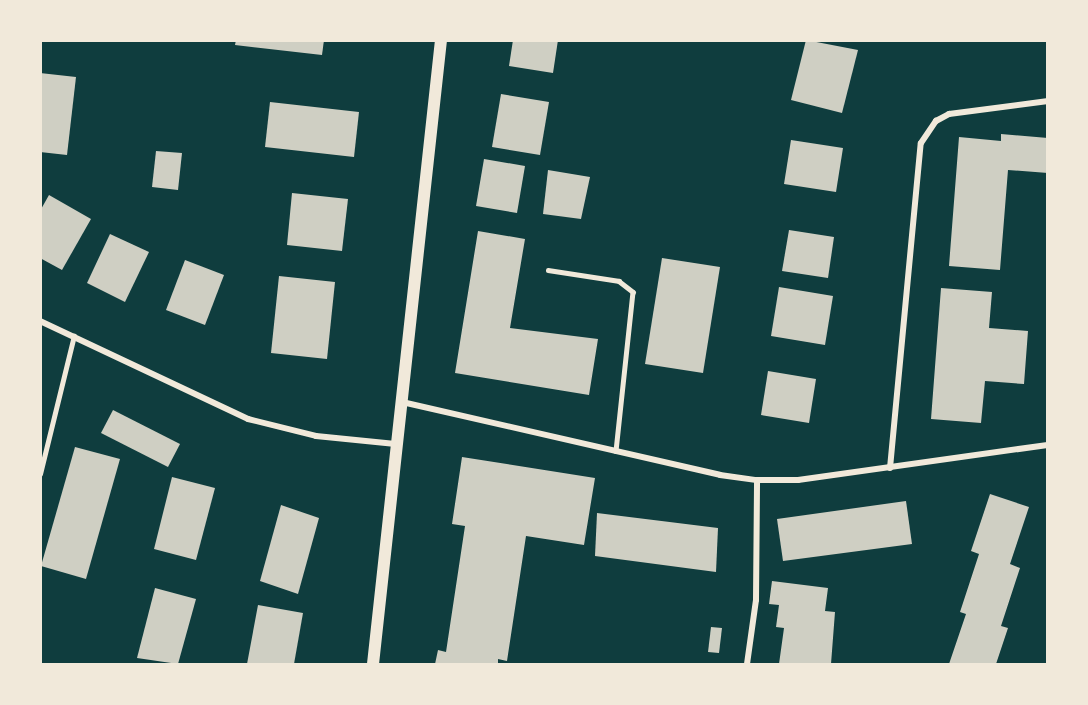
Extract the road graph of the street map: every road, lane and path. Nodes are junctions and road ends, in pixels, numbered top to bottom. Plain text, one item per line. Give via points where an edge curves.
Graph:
1 (441, 40) edge
2 (1047, 101) edge
3 (548, 270) dead end
4 (40, 321) edge
5 (74, 336) junction
6 (401, 402) junction
7 (396, 444) junction
8 (1047, 445) edge
9 (616, 451) junction
10 (890, 468) junction
11 (40, 474) edge
12 (757, 480) junction
13 (373, 664) edge
14 (747, 664) edge

1 - 6 main road
2 - 10 street via 949,114 936,120 921,143
3 - 9 lane via 619,281 633,292
4 - 5 street
5 - 7 street via 248,419 316,436
5 - 11 lane
6 - 7 main road
6 - 9 street
7 - 13 main road
8 - 10 street
9 - 12 street
10 - 12 street via 798,480
12 - 14 street via 756,600

